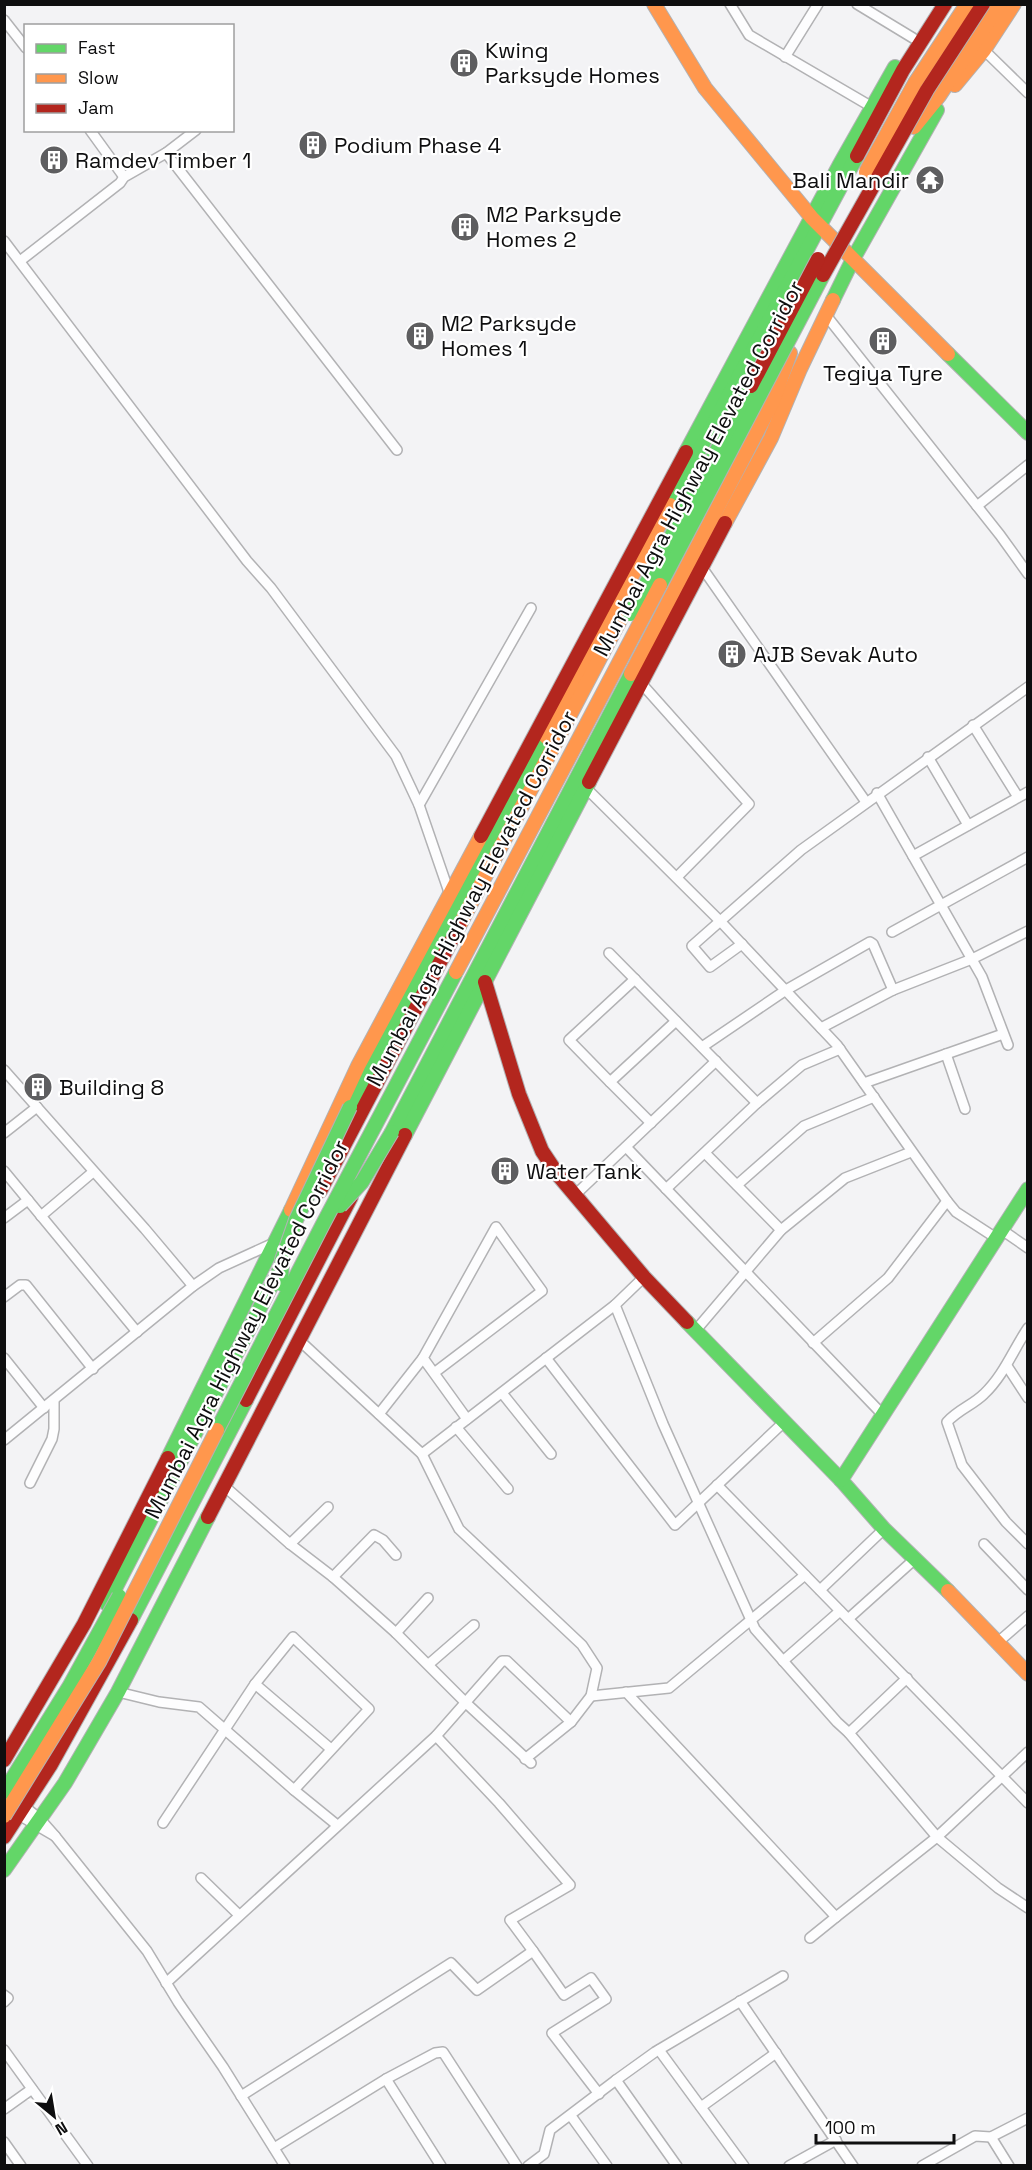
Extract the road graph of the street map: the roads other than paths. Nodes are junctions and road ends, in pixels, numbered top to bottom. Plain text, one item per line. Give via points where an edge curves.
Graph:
1 (654, 4) edge
2 (730, 4) edge
3 (818, 4) edge
4 (857, 4) edge
5 (935, 4) edge
6 (945, 4) edge
7 (959, 4) edge
8 (967, 4) edge
9 (983, 4) edge
10 (990, 4) edge
11 (1000, 4) edge
12 (1014, 4) edge
13 (4, 20) edge
14 (913, 38) junction
15 (24, 45) edge
16 (984, 50) junction
17 (785, 57) junction
18 (1028, 93) edge
19 (872, 107) junction
20 (914, 127) junction
21 (91, 132) edge
22 (193, 132) edge
23 (166, 153) junction
24 (124, 177) junction
25 (819, 225) junction
26 (4, 241) edge
27 (849, 254) junction
28 (20, 261) junction
29 (825, 314) junction
30 (790, 353) junction
31 (1028, 434) edge
32 (397, 450) dead end
33 (1028, 465) edge
34 (977, 507) junction
35 (701, 566) junction
36 (1028, 574) edge
37 (531, 608) dead end
38 (641, 683) junction
39 (1028, 687) edge
40 (973, 725) junction
41 (928, 757) junction
42 (587, 789) junction
43 (1028, 792) edge
44 (877, 794) junction
45 (1018, 797) junction
46 (866, 802) junction
47 (419, 805) junction
48 (968, 825) junction
49 (913, 856) junction
50 (1028, 857) edge
51 (677, 877) junction
52 (450, 895) junction
53 (941, 905) junction
54 (721, 922) junction
55 (1028, 931) edge
56 (892, 932) dead end
57 (742, 944) junction
58 (609, 953) dead end
59 (972, 960) junction
60 (634, 979) junction
61 (486, 982) junction
62 (786, 990) junction
63 (893, 990) junction
64 (676, 1021) junction
65 (821, 1028) junction
66 (1004, 1034) junction
67 (1008, 1045) dead end
68 (702, 1047) junction
69 (840, 1049) junction
70 (946, 1054) junction
71 (716, 1061) junction
72 (4, 1070) edge
73 (609, 1082) junction
74 (864, 1083) junction
75 (874, 1097) junction
76 (757, 1103) junction
77 (38, 1107) junction
78 (965, 1109) dead end
79 (651, 1123) junction
80 (4, 1133) edge
81 (626, 1147) junction
82 (911, 1152) junction
83 (705, 1154) junction
84 (4, 1171) edge
85 (93, 1172) junction
86 (737, 1185) junction
87 (666, 1189) junction
88 (1028, 1189) edge
89 (575, 1195) junction
90 (28, 1200) junction
91 (947, 1201) junction
92 (41, 1216) junction
93 (4, 1218) edge
94 (323, 1224) junction
95 (781, 1230) junction
96 (999, 1234) junction
97 (276, 1242) junction
98 (1028, 1248) edge
99 (745, 1272) junction
100 (644, 1277) junction
101 (281, 1284) junction
102 (193, 1286) junction
103 (4, 1297) edge
104 (615, 1305) junction
105 (1028, 1328) edge
106 (696, 1330) junction
107 (137, 1332) junction
108 (299, 1340) junction
109 (1018, 1342) junction
110 (813, 1343) junction
111 (1028, 1347) edge
112 (4, 1358) edge
113 (423, 1358) junction
114 (546, 1358) junction
115 (1007, 1366) junction
116 (93, 1369) junction
117 (434, 1373) junction
118 (502, 1393) junction
119 (1028, 1398) edge
120 (54, 1400) junction
121 (44, 1408) junction
122 (379, 1414) junction
123 (883, 1415) junction
124 (467, 1419) junction
125 (784, 1422) junction
126 (456, 1427) junction
127 (4, 1440) edge
128 (422, 1454) junction
129 (550, 1454) dead end
130 (841, 1480) junction
131 (30, 1483) dead end
132 (224, 1485) junction
133 (717, 1485) junction
134 (508, 1489) dead end
135 (698, 1504) junction
136 (328, 1507) dead end
137 (884, 1529) junction
138 (290, 1544) junction
139 (984, 1544) dead end
140 (1028, 1544) edge
141 (396, 1555) dead end
142 (916, 1558) junction
143 (805, 1575) junction
144 (333, 1577) junction
145 (820, 1590) junction
146 (1028, 1590) edge
147 (428, 1598) dead end
148 (840, 1611) junction
149 (1028, 1617) edge
150 (848, 1619) junction
151 (752, 1621) junction
152 (474, 1625) dead end
153 (396, 1633) junction
154 (997, 1642) junction
155 (783, 1661) junction
156 (429, 1664) junction
157 (1028, 1674) edge
158 (907, 1678) junction
159 (255, 1683) junction
160 (118, 1692) junction
161 (626, 1692) junction
162 (591, 1696) junction
163 (466, 1703) junction
164 (571, 1722) junction
165 (225, 1730) junction
166 (849, 1733) junction
167 (436, 1736) junction
168 (331, 1749) junction
169 (1028, 1752) edge
170 (4, 1760) edge
171 (1002, 1776) junction
172 (4, 1782) edge
173 (294, 1790) junction
174 (4, 1792) edge
175 (4, 1800) edge
176 (1028, 1803) edge
177 (22, 1811) junction
178 (4, 1816) edge
179 (38, 1823) junction
180 (163, 1823) dead end
181 (337, 1825) junction
182 (4, 1837) edge
183 (937, 1837) junction
184 (4, 1870) edge
185 (201, 1878) dead end
186 (1028, 1908) edge
187 (239, 1915) junction
188 (836, 1917) junction
189 (810, 1938) dead end
190 (533, 1951) junction
191 (783, 1976) dead end
192 (166, 1983) junction
193 (4, 1995) edge
194 (740, 2001) junction
195 (4, 2002) edge
196 (659, 2049) junction
197 (4, 2050) edge
198 (776, 2053) junction
199 (386, 2079) junction
200 (616, 2080) junction
201 (32, 2089) junction
202 (599, 2094) junction
203 (241, 2096) junction
204 (701, 2107) junction
205 (4, 2109) edge
206 (572, 2116) junction
207 (1028, 2118) edge
208 (992, 2137) junction
209 (836, 2140) junction
210 (4, 2142) edge
211 (274, 2148) junction
212 (15, 2164) edge
213 (925, 2165) edge
214 (88, 2166) edge
215 (285, 2166) edge
216 (441, 2166) edge
217 (517, 2166) edge
218 (528, 2166) edge
219 (607, 2166) edge
220 (677, 2166) edge
221 (744, 2166) edge
222 (789, 2166) edge
223 (853, 2166) edge
224 (1010, 2166) edge

1 - 25 main road via 705,88
2 - 17 street via 749,35
3 - 17 street
4 - 14 street
5 - 14 main road
6 - 25 main road via 903,70
7 - 25 main road
8 - 101 main road, Mumbai Agra Highway Elevated Corridor, bridge via 915,83 783,322
9 - 94 main road, Mumbai Agra Highway Elevated Corridor, bridge via 927,90 832,256
10 - 20 main road
11 - 20 main road
12 - 16 main road
13 - 15 street
14 - 19 main road
16 - 18 street
16 - 27 main road via 944,98
17 - 19 street
19 - 25 main road
20 - 27 main road
21 - 24 street
22 - 23 street
23 - 24 street
23 - 32 street
24 - 28 street
25 - 27 main road
25 - 52 main road
25 - 101 main road, bridge via 350,1107 296,1220 282,1260
25 - 172 main road via 185,1456 99,1620
26 - 28 street
27 - 29 main road
27 - 30 main road
27 - 31 main road
28 - 47 street via 396,756
29 - 34 street
29 - 35 main road via 771,438
30 - 94 main road, bridge via 773,401 392,1132 362,1182
30 - 177 main road via 118,1647
33 - 34 street
34 - 36 street
35 - 38 main road
35 - 46 street
37 - 47 street
38 - 42 main road
38 - 51 street via 749,804
39 - 40 street
40 - 41 street
40 - 45 street
41 - 44 street
41 - 48 street
42 - 51 street
42 - 61 main road
43 - 45 street
44 - 46 street
44 - 49 street
45 - 48 street
46 - 54 street via 801,850
47 - 52 street
48 - 49 street
49 - 53 street
50 - 53 street
51 - 54 street
52 - 97 main road via 358,1066
53 - 56 street
53 - 59 street
54 - 57 street
54 - 57 street via 692,946 710,967
55 - 59 street
57 - 62 street
58 - 60 street
59 - 63 street
59 - 66 street
60 - 64 street
60 - 73 street via 569,1040
61 - 89 main road via 532,1130 548,1161
61 - 108 main road
62 - 63 street via 870,942
62 - 65 street
62 - 68 street
63 - 65 street
64 - 68 street
64 - 73 street
65 - 69 street
66 - 67 street
66 - 70 street
68 - 71 street
69 - 74 street
69 - 76 street via 802,1065
70 - 74 street
70 - 78 street
71 - 76 street
71 - 79 street
72 - 77 street
73 - 79 street
74 - 75 street
75 - 82 street
75 - 86 street via 804,1126
76 - 83 street
77 - 80 street
77 - 85 street
79 - 81 street
81 - 87 street
81 - 89 street
82 - 91 street
82 - 95 street via 845,1178
83 - 86 street
83 - 87 street
84 - 90 street
85 - 92 street
85 - 102 street
86 - 95 street
87 - 99 street
88 - 96 main road
89 - 100 main road
90 - 92 street
90 - 93 street
91 - 96 street via 956,1212
91 - 110 street via 888,1278
92 - 107 street
94 - 178 main road, Mumbai Agra Highway Elevated Corridor, bridge via 99,1662
95 - 99 street
96 - 98 street
96 - 123 main road
97 - 102 street via 219,1268
97 - 170 main road via 84,1624
99 - 106 street
99 - 110 street
100 - 104 street
100 - 106 main road
101 - 174 main road, Mumbai Agra Highway Elevated Corridor, bridge via 69,1687
102 - 107 street
103 - 116 street via 20,1285 26,1286
104 - 114 street
104 - 135 street
105 - 109 street
106 - 125 main road
107 - 116 street
108 - 122 street
108 - 132 main road
109 - 111 street
109 - 115 street
110 - 123 street
112 - 121 street
113 - 117 street
113 - 117 street via 496,1227 542,1291
113 - 122 street
114 - 118 street
114 - 135 street via 675,1525
115 - 119 street
115 - 140 street via 983,1396 947,1422 962,1466
116 - 120 street
117 - 124 street
118 - 124 street
118 - 129 street
120 - 121 street
120 - 131 street via 53,1434
121 - 127 street
122 - 128 street
123 - 130 main road
124 - 126 street
125 - 130 main road
125 - 133 street
126 - 128 street
126 - 134 street
128 - 162 street via 459,1529 582,1645 597,1668
130 - 137 main road
132 - 138 street
132 - 160 main road
133 - 135 street
133 - 143 street
135 - 151 street
136 - 138 street
137 - 142 main road
137 - 145 street
138 - 144 street
139 - 146 street
141 - 144 street via 374,1535
142 - 150 street
142 - 154 main road
143 - 145 street
143 - 151 street
144 - 153 street
145 - 148 street
147 - 153 street
148 - 150 street
148 - 155 street
149 - 154 street
150 - 158 street
151 - 155 street
151 - 161 street via 669,1688
152 - 156 street
153 - 156 street
154 - 157 main road
155 - 166 street
156 - 163 street
158 - 166 street
158 - 171 street
159 - 165 street
159 - 168 street
159 - 168 street via 293,1637 369,1709
160 - 165 street via 199,1707
160 - 179 main road
161 - 162 street
161 - 188 street
162 - 164 street
163 - 164 street via 528,1761
163 - 164 street via 505,1660
163 - 167 street
165 - 173 street
165 - 180 street
166 - 183 street
167 - 181 street
167 - 190 street via 570,1885 510,1920
168 - 173 street
169 - 171 street
171 - 176 street
171 - 183 street
172 - 177 main road
173 - 181 street
175 - 177 main road
177 - 179 street
177 - 182 main road
179 - 184 main road
179 - 192 street via 55,1836 147,1951
181 - 187 street
183 - 186 street
183 - 188 street
185 - 187 street
187 - 192 street
188 - 189 street
190 - 202 street via 564,1995 591,1978 606,1999 552,2033
190 - 203 street via 477,1990 451,1963
191 - 194 street
192 - 203 street
193 - 195 street via 8,1998
194 - 196 street
194 - 198 street
196 - 200 street
196 - 204 street
197 - 201 street
198 - 204 street
198 - 209 street
199 - 211 street
199 - 216 street
199 - 217 street via 435,2053 446,2054
200 - 202 street
200 - 220 street
201 - 205 street
201 - 214 street
202 - 206 street
203 - 211 street
204 - 221 street
206 - 218 street via 550,2130 544,2154
206 - 219 street
207 - 208 street
208 - 213 street via 975,2136
208 - 224 street
209 - 222 street
209 - 223 street
210 - 212 street
211 - 215 street

